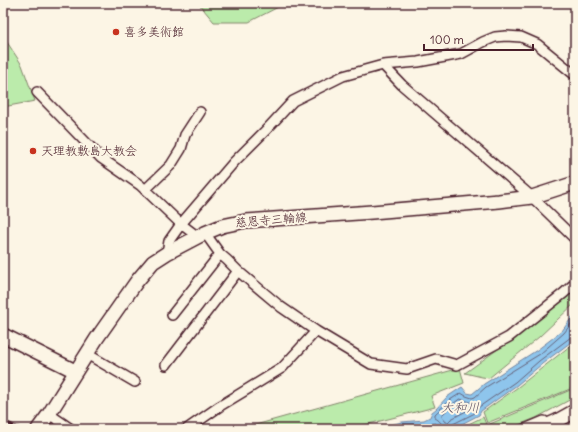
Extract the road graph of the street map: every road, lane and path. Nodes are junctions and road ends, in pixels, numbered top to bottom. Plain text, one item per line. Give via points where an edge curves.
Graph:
1 (383, 65) junction
2 (575, 74) edge
3 (37, 92) dead end
4 (200, 112) dead end
5 (575, 183) edge
6 (145, 190) junction
7 (532, 197) junction
8 (181, 224) junction
9 (201, 235) junction
10 (575, 239) edge
11 (167, 252) junction
12 (220, 254) junction
13 (238, 271) junction
14 (575, 283) edge
15 (172, 315) dead end
16 (316, 331) junction
17 (3, 335) edge
18 (89, 351) junction
19 (55, 361) junction
20 (166, 366) dead end
21 (75, 371) junction
22 (135, 382) dead end
23 (575, 404) edge
24 (575, 411) edge
25 (49, 414) junction
26 (575, 420) edge
27 (38, 429) edge
28 (71, 429) edge
29 (187, 429) edge
30 (525, 429) edge
31 (539, 429) edge
32 (559, 429) edge

1 - 2 street via 461,54 495,37 506,36 537,44
1 - 7 street via 402,85
1 - 8 street via 343,76 293,101 234,162
3 - 6 street via 101,158
4 - 6 street via 185,135 181,149 171,165
5 - 7 main road, 慈恩寺三輪線
6 - 8 street
7 - 9 main road, 慈恩寺三輪線 via 246,221 222,226
7 - 10 street
8 - 9 street
8 - 11 street via 169,241
9 - 11 main road, 慈恩寺三輪線
9 - 12 street
11 - 18 main road, 慈恩寺三輪線 via 153,262 137,280
12 - 13 street
12 - 15 street
13 - 16 street via 281,307
13 - 20 street
14 - 16 street via 509,337 457,365 436,359 407,369 370,364
16 - 29 street via 282,368
17 - 19 main road
18 - 19 main road
18 - 21 main road, 慈恩寺三輪線
18 - 22 street
19 - 21 main road
21 - 25 main road, 慈恩寺三輪線
23 - 30 street
24 - 31 main road
25 - 27 main road, 慈恩寺三輪線
25 - 28 street
26 - 32 main road

